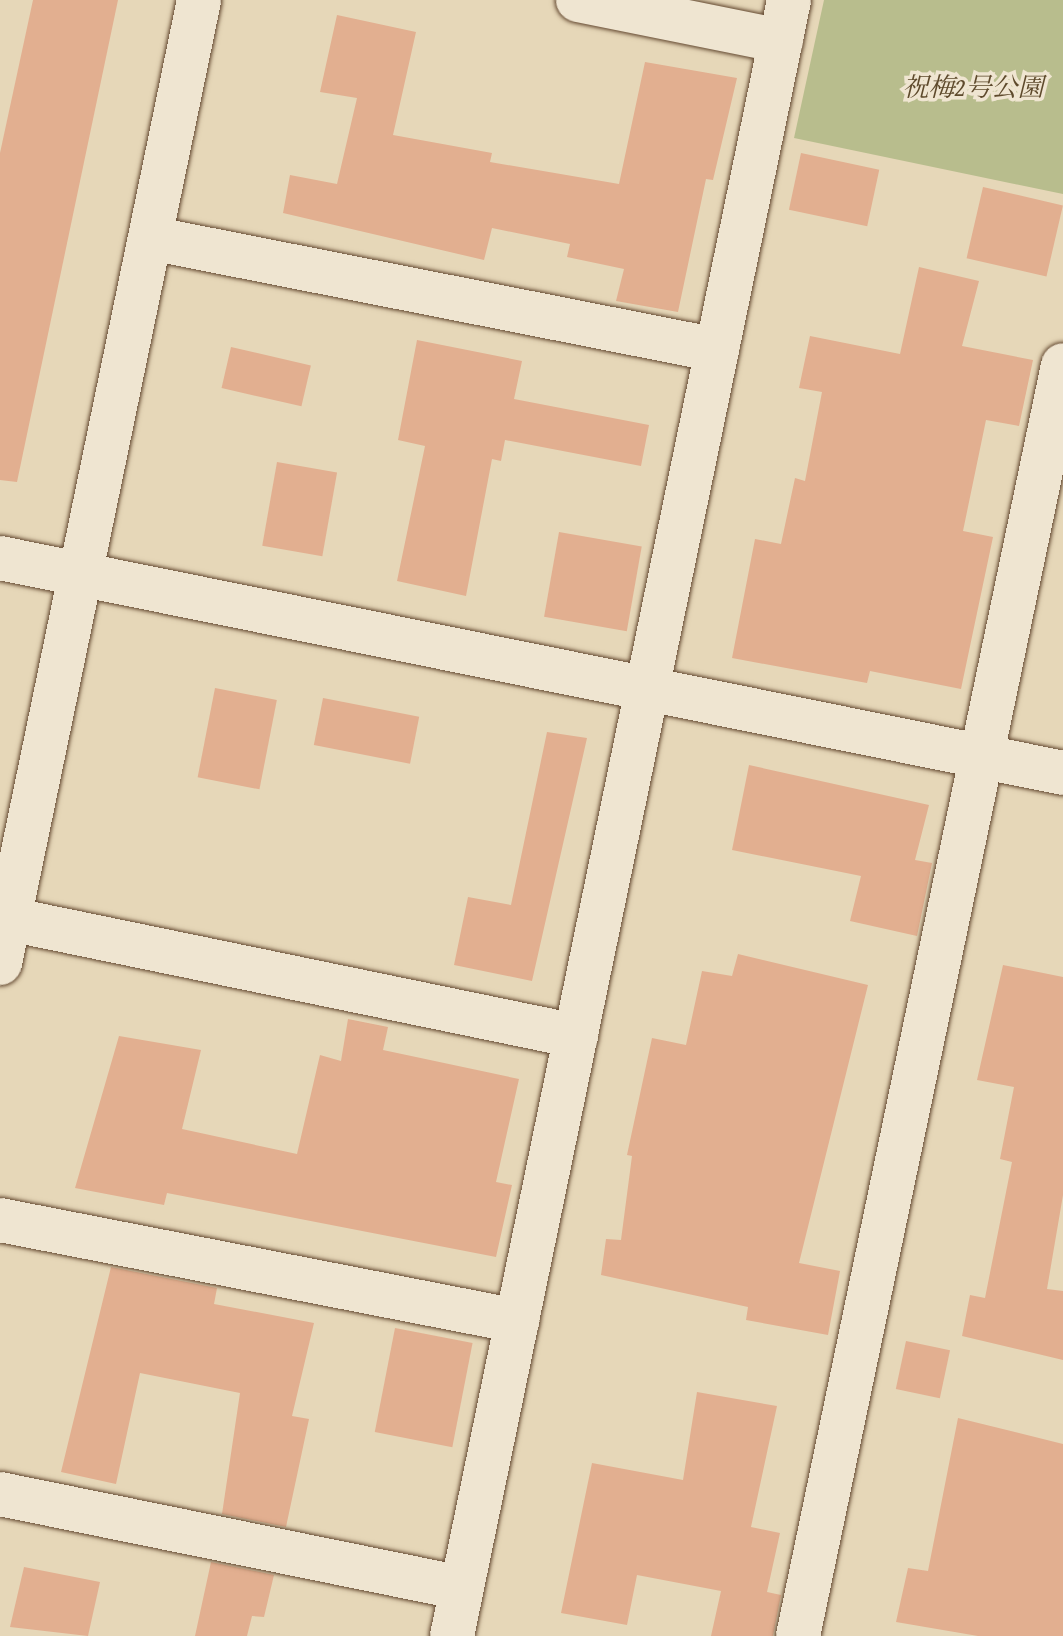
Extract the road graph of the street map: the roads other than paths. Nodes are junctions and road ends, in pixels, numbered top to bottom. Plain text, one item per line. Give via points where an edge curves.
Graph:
1 (199, 0) edge
2 (578, 0) edge
3 (785, 20) edge
4 (150, 238) junction
5 (717, 350) junction
6 (1063, 365) edge
7 (0, 558) edge
8 (82, 576) junction
9 (647, 689) junction
10 (980, 757) junction
11 (1063, 773) edge
12 (9, 919) junction
13 (0, 963) edge
14 (576, 1036) junction
15 (0, 1220) edge
16 (517, 1321) junction
17 (0, 1494) edge
18 (462, 1588) junction
19 (452, 1636) edge
20 (798, 1636) edge

1 - 4 street
2 - 3 street
3 - 5 street
4 - 5 street
4 - 8 street
5 - 9 street
6 - 10 street
7 - 8 street
8 - 9 street
8 - 12 street
9 - 10 street
9 - 14 street
10 - 11 street
10 - 20 street
12 - 13 street
12 - 14 street
14 - 16 street
15 - 16 street
16 - 18 street
17 - 18 street
18 - 19 street

